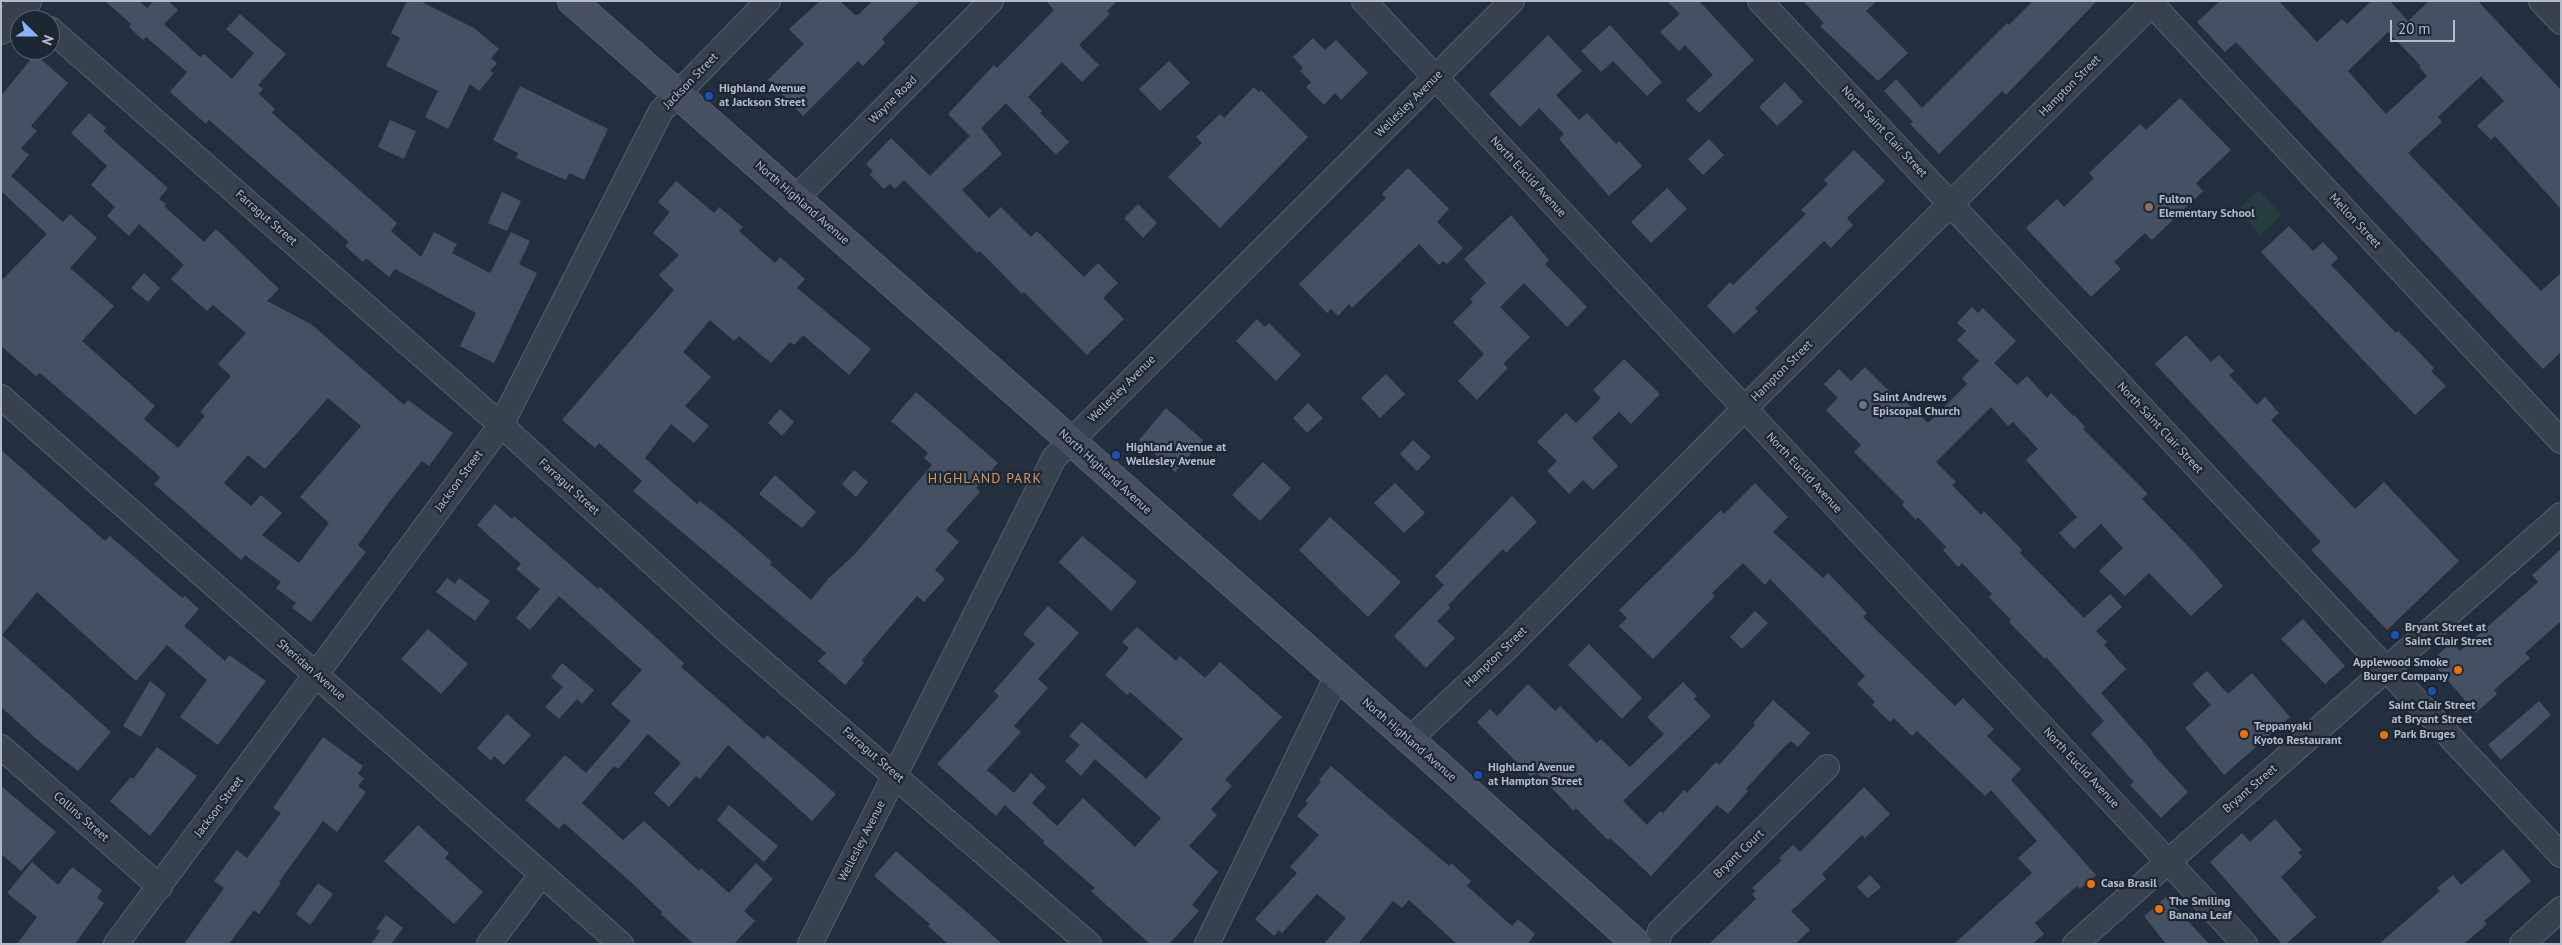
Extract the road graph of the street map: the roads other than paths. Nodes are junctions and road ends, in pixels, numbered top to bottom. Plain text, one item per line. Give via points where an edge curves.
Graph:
1 (572, 1) edge
2 (768, 1) edge
3 (991, 1) edge
4 (1364, 1) edge
5 (1512, 1) edge
6 (1760, 1) edge
7 (2542, 1) edge
8 (2152, 2) edge
9 (30, 9) edge
10 (2561, 22) edge
11 (1, 30) edge
12 (60, 39) edge
13 (1435, 78) junction
14 (678, 94) junction
15 (796, 198) junction
16 (1951, 204) junction
17 (1, 397) edge
18 (1744, 409) junction
19 (501, 425) junction
20 (1070, 441) junction
21 (2561, 441) edge
22 (2561, 515) edge
23 (2387, 668) junction
24 (318, 675) junction
25 (1337, 676) junction
26 (1409, 740) junction
27 (1, 747) edge
28 (1827, 767) dead end
29 (895, 774) junction
30 (2561, 855) edge
31 (2168, 862) junction
32 (542, 874) junction
33 (160, 887) junction
34 (2561, 909) edge
35 (116, 944) edge
36 (489, 944) edge
37 (621, 944) edge
38 (810, 944) edge
39 (1089, 944) edge
40 (1207, 944) edge
41 (1637, 944) edge
42 (1657, 944) edge
43 (2075, 944) edge
44 (2245, 944) edge
45 (2522, 944) edge

1 - 14 main road, North Highland Avenue
2 - 14 street, Jackson Street
3 - 15 street, Wayne Road
4 - 13 street, North Euclid Avenue
5 - 13 street, Wellesley Avenue
6 - 16 street, North Saint Clair Street
7 - 10 street
8 - 16 street, Hampton Street
8 - 21 street, Mellon Street
9 - 11 street
12 - 19 street, Farragut Street
13 - 18 street, North Euclid Avenue
13 - 20 street, Wellesley Avenue
14 - 15 main road, North Highland Avenue
14 - 19 street, Jackson Street via 661,111
15 - 20 main road, North Highland Avenue
16 - 18 street, Hampton Street
16 - 23 street, North Saint Clair Street
17 - 24 street, Sheridan Avenue
18 - 26 street, Hampton Street via 1506,649
18 - 31 street, North Euclid Avenue
19 - 24 street, Jackson Street
19 - 29 street, Farragut Street via 728,632
20 - 25 main road, North Highland Avenue
20 - 29 street, Wellesley Avenue via 1054,458
22 - 23 street, Bryant Street
23 - 30 street, North Saint Clair Street
23 - 31 street, Bryant Street
24 - 32 street, Sheridan Avenue
24 - 33 street, Jackson Street
25 - 26 main road, North Highland Avenue
25 - 40 street
26 - 41 main road, North Highland Avenue
27 - 33 street, Collins Street
28 - 42 street, Bryant Court via 1660,931
29 - 38 street, Wellesley Avenue
29 - 39 street, Farragut Street
31 - 43 street, Bryant Street
31 - 44 street, North Euclid Avenue
32 - 36 street
32 - 37 street, Sheridan Avenue
33 - 35 street, Jackson Street
34 - 45 street

